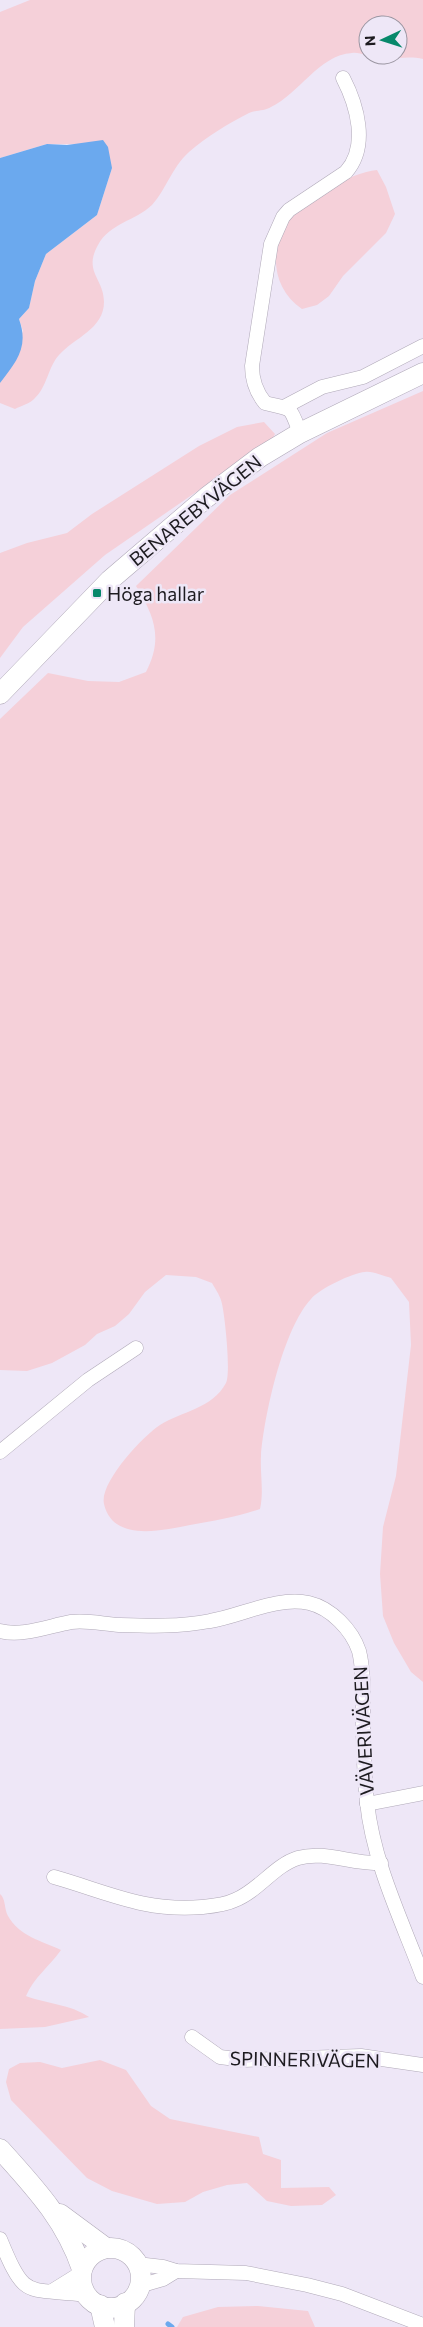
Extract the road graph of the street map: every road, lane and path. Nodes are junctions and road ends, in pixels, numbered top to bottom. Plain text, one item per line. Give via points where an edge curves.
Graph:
1 (342, 78) dead end
2 (423, 346) edge
3 (423, 374) edge
4 (286, 406) junction
5 (300, 433) junction
6 (0, 694) edge
7 (136, 1348) dead end
8 (0, 1452) edge
9 (0, 1631) edge
10 (423, 1793) edge
11 (367, 1804) junction
12 (381, 1863) junction
13 (54, 1877) dead end
14 (423, 1977) edge
15 (192, 2037) dead end
16 (423, 2065) edge
17 (0, 2149) edge
18 (52, 2208) junction
19 (0, 2239) edge
20 (106, 2248) junction
21 (137, 2264) junction
22 (82, 2271) junction
23 (176, 2271) junction
24 (139, 2286) junction
25 (51, 2292) junction
26 (94, 2300) junction
27 (125, 2303) junction
28 (423, 2325) edge
29 (105, 2327) edge
30 (124, 2327) edge

1 - 4 street via 356,110 358,139 353,165 289,210 282,217 271,244 252,376 265,404
2 - 4 street via 364,377 322,387
3 - 5 street, BENAREBYVÄGEN
4 - 5 street via 292,412
5 - 6 street, BENAREBYVÄGEN via 260,457 148,545
7 - 8 street via 88,1380
9 - 11 street, VÄVERIVÄGEN via 18,1632 73,1622 99,1621 162,1627 210,1621 290,1602 310,1603 343,1623 358,1650 363,1682
10 - 11 street
11 - 12 street, VÄVERIVÄGEN
12 - 13 street via 367,1864 333,1857 298,1858 235,1901 196,1907 165,1908 134,1903
12 - 14 street, VÄVERIVÄGEN
15 - 16 street, SPINNERIVÄGEN via 220,2057 244,2060 361,2056
17 - 18 street
18 - 20 street
18 - 22 street via 71,2240
19 - 25 street via 20,2282 34,2291
20 - 21 street via 124,2251
20 - 22 street via 91,2255
21 - 23 street
21 - 24 street
22 - 25 street
22 - 26 street via 82,2285
23 - 24 street via 164,2279
23 - 28 street via 246,2273 307,2285 342,2294
24 - 27 street
25 - 26 street
26 - 27 street via 113,2307
26 - 29 street
27 - 30 street

